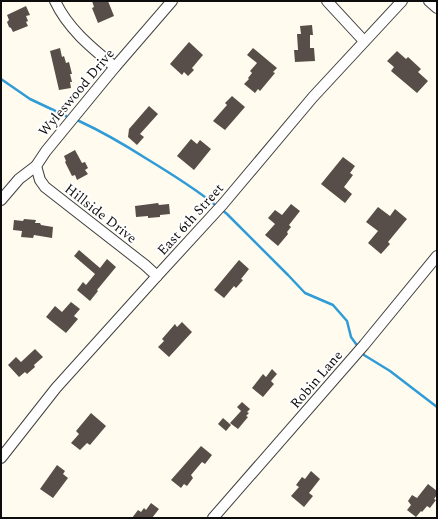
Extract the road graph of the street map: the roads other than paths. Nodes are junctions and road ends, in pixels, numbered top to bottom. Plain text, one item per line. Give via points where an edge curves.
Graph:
1 (55, 1) edge
2 (172, 1) edge
3 (327, 1) edge
4 (402, 1) edge
5 (429, 1) edge
6 (437, 8) edge
7 (364, 41) junction
8 (115, 67) junction
9 (36, 166) junction
10 (1, 200) edge
11 (437, 256) edge
12 (157, 276) junction
13 (1, 458) edge
14 (213, 518) edge

1 - 8 street via 70,25
2 - 8 street, Wyleswood Drive
3 - 7 street
4 - 7 street, East 6th Street
5 - 6 street
7 - 12 street, East 6th Street
8 - 9 street, Wyleswood Drive
9 - 10 street, Wyleswood Drive via 19,179
9 - 12 street, Hillside Drive via 45,187
11 - 14 street, Robin Lane via 364,345
12 - 13 street, East 6th Street via 56,388

